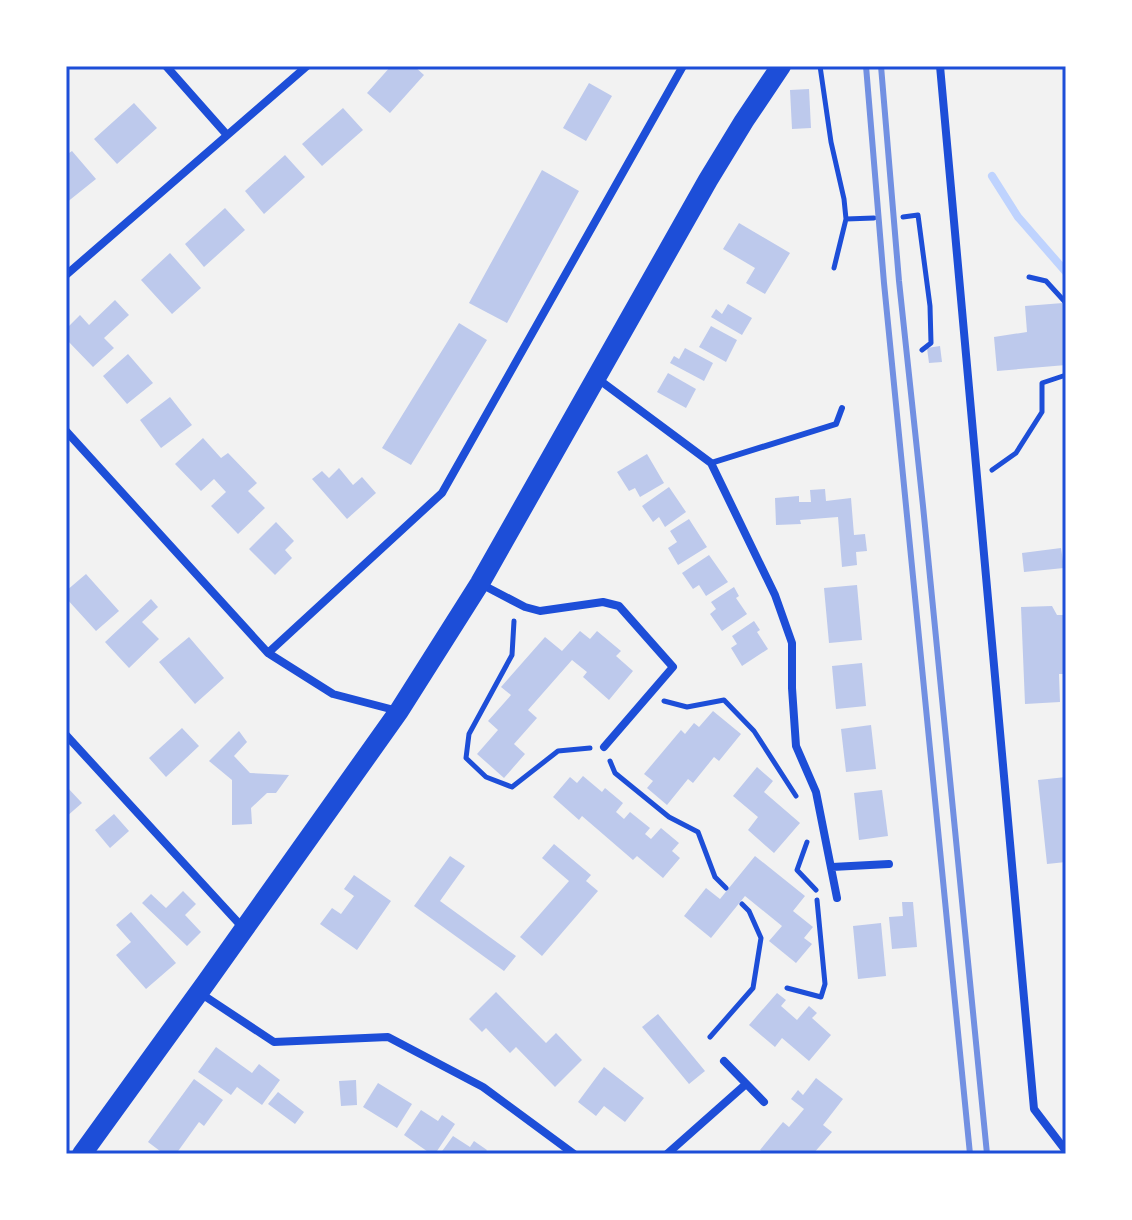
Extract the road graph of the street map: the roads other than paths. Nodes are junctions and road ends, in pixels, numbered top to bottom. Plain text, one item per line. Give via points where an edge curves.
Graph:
1 (166, 66) edge
2 (307, 66) edge
3 (683, 66) edge
4 (781, 66) edge
5 (940, 66) edge
6 (227, 135) junction
7 (66, 275) edge
8 (597, 379) junction
9 (842, 408) dead end
10 (66, 431) edge
11 (711, 463) junction
12 (480, 583) junction
13 (268, 653) junction
14 (399, 711) junction
15 (66, 735) edge
16 (604, 747) road end
17 (889, 864) dead end
18 (832, 867) junction
19 (837, 898) dead end
20 (244, 930) junction
21 (199, 993) junction
22 (724, 1061) dead end
23 (746, 1084) junction
24 (764, 1102) dead end
25 (1066, 1151) edge
26 (82, 1154) edge
27 (574, 1154) edge
28 (667, 1154) edge

1 - 6 street
2 - 6 street
3 - 13 street via 442,493
4 - 8 main road via 708,180
5 - 25 street via 1034,1109
6 - 7 street
8 - 11 street
8 - 12 main road
9 - 11 lane via 836,424
10 - 13 street
11 - 18 street via 775,595 792,643 796,746 816,792
12 - 14 main road
12 - 16 street via 540,611 603,602 619,606 673,667
13 - 14 street via 333,694
14 - 20 main road
15 - 20 street
17 - 18 street
18 - 19 street
20 - 21 main road
21 - 26 main road
21 - 27 street via 274,1042 388,1037 483,1087
22 - 23 street
23 - 24 street
23 - 28 street

